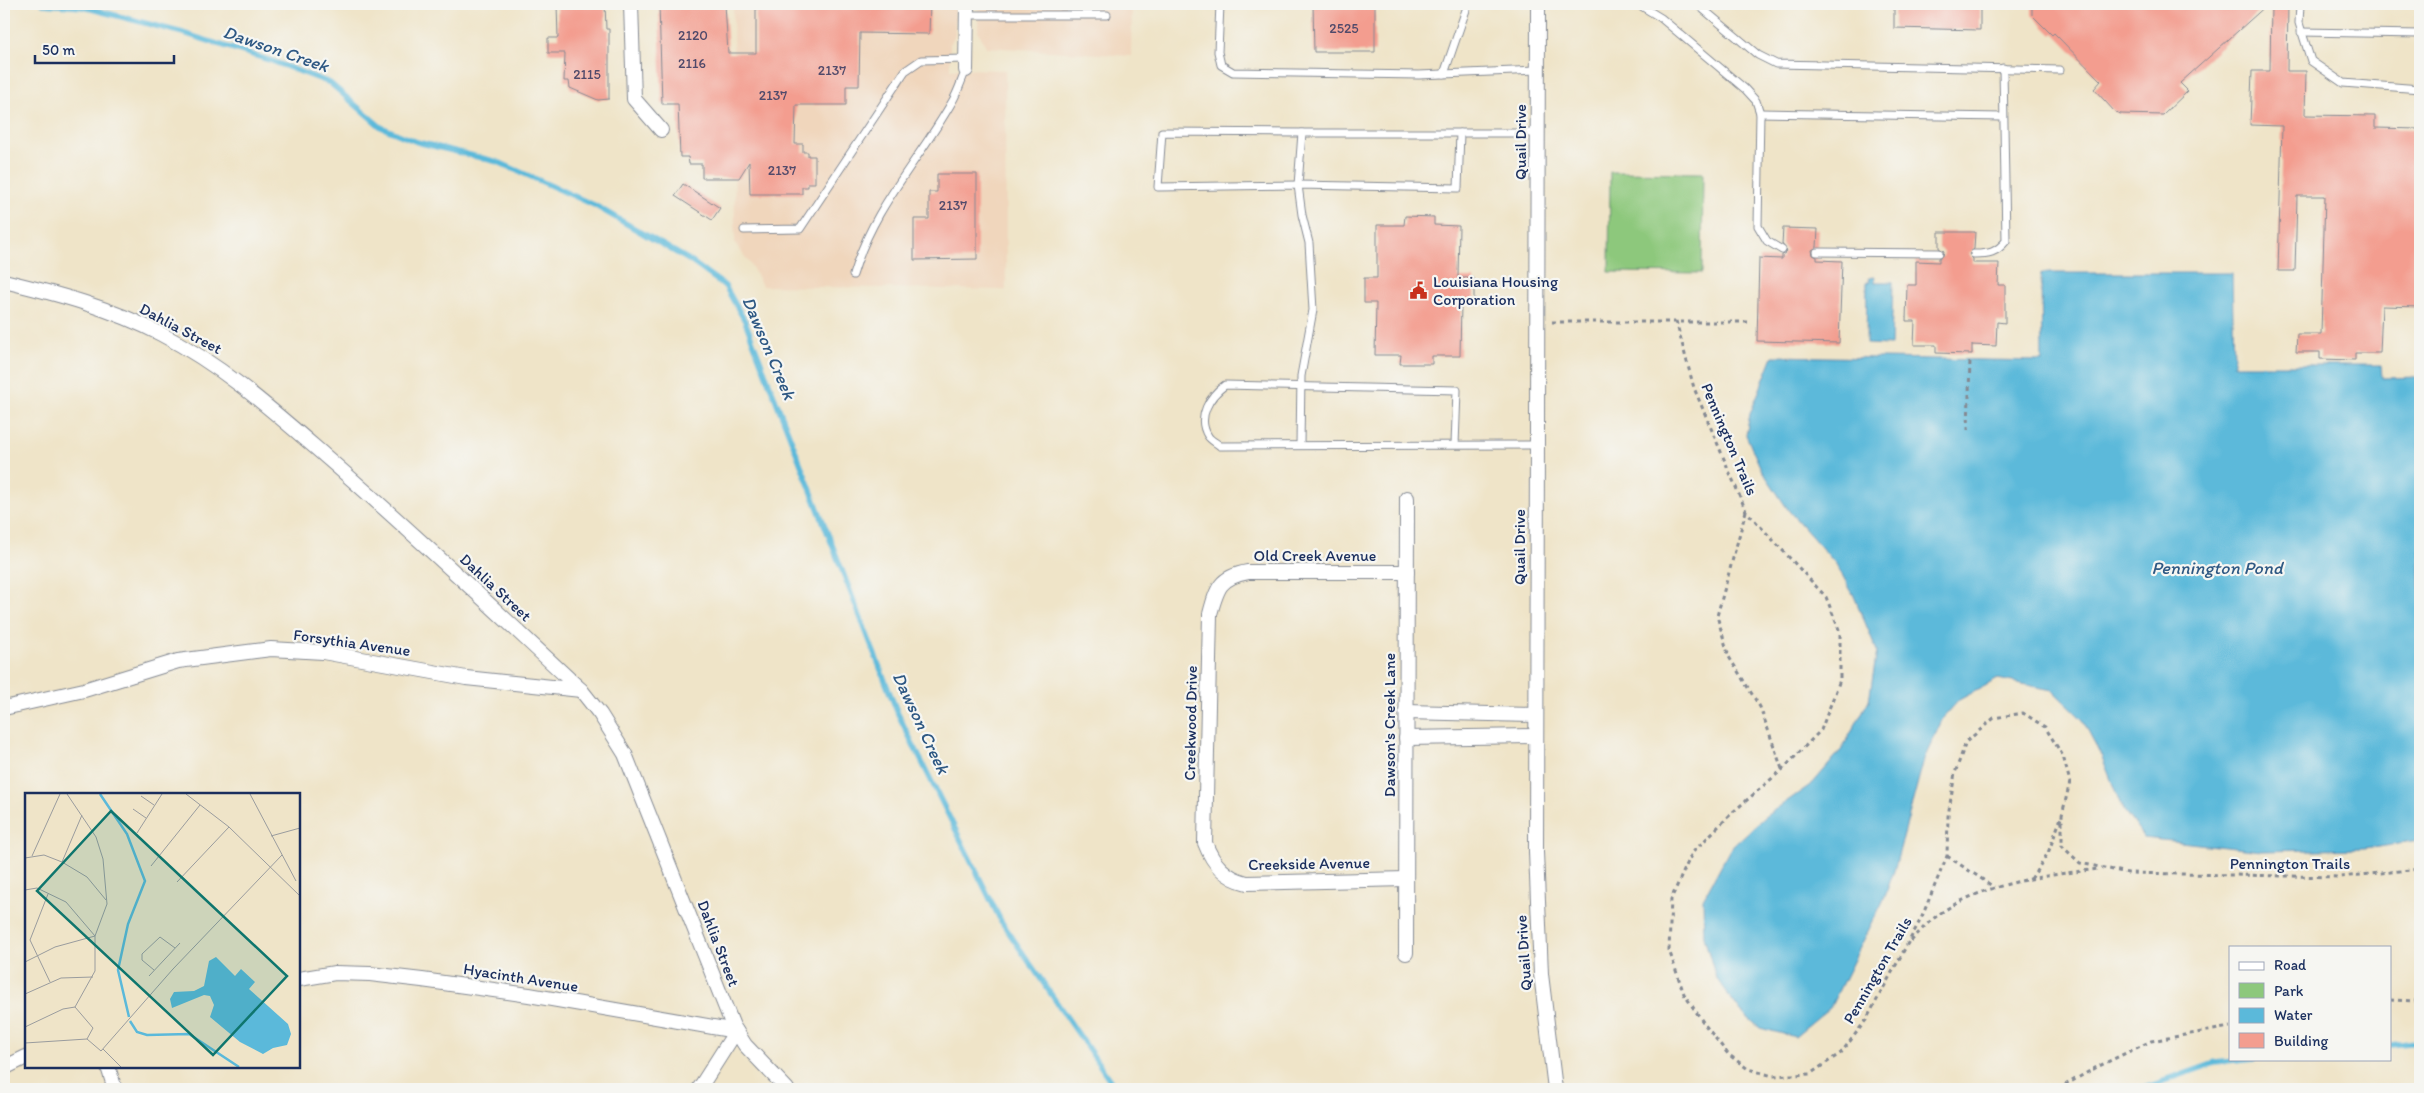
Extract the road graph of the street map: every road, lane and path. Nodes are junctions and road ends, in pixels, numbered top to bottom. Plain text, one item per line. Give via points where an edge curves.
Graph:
1 (631, 4) edge
2 (1220, 4) edge
3 (1468, 4) edge
4 (1538, 4) edge
5 (1638, 4) edge
6 (1697, 4) edge
7 (2300, 4) edge
8 (966, 10) edge
9 (1106, 15) dead end
10 (2301, 32) junction
11 (2420, 34) edge
12 (966, 65) junction
13 (2003, 68) junction
14 (1537, 70) junction
15 (2060, 70) dead end
16 (1444, 74) junction
17 (2420, 89) edge
18 (1760, 113) junction
19 (2003, 117) junction
20 (661, 130) dead end
21 (1302, 133) junction
22 (1460, 133) junction
23 (1538, 133) junction
24 (1298, 185) junction
25 (744, 230) dead end
26 (1782, 250) dead end
27 (1817, 252) dead end
28 (1939, 253) dead end
29 (1974, 254) dead end
30 (853, 275) dead end
31 (4, 281) edge
32 (1676, 321) junction
33 (1536, 322) junction
34 (1749, 322) dead end
35 (1970, 360) dead end
36 (1301, 387) junction
37 (1968, 430) dead end
38 (1300, 445) junction
39 (1455, 445) junction
40 (1537, 445) junction
41 (1407, 498) dead end
42 (1746, 511) junction
43 (1407, 572) junction
44 (1224, 581) joint
45 (581, 690) junction
46 (4, 708) edge
47 (1406, 712) junction
48 (1536, 715) junction
49 (1536, 736) junction
50 (1406, 738) junction
51 (1783, 770) junction
52 (2062, 815) junction
53 (1946, 856) junction
54 (1217, 866) joint
55 (2103, 868) junction
56 (2420, 869) edge
57 (1406, 879) junction
58 (2031, 880) junction
59 (1994, 888) junction
60 (1907, 945) junction
61 (1406, 953) dead end
62 (300, 979) edge
63 (2392, 1000) edge
64 (2420, 1001) edge
65 (2229, 1027) edge
66 (736, 1031) junction
67 (25, 1058) edge
68 (4, 1068) edge
69 (108, 1068) edge
70 (115, 1089) edge
71 (699, 1089) edge
72 (787, 1089) edge
73 (1555, 1089) edge
74 (2058, 1089) edge

1 - 20 street via 634,99
2 - 16 lane via 1218,52 1221,65 1233,72
3 - 16 lane
4 - 14 street, Quail Drive
5 - 18 lane via 1661,18 1745,89 1756,101
6 - 13 lane via 1758,55 1776,64
7 - 10 lane
8 - 9 lane
8 - 12 street
10 - 11 lane
10 - 17 lane via 2311,61 2343,83
12 - 25 lane via 921,60 905,71 800,229
12 - 30 lane via 953,102 870,230
13 - 15 lane
13 - 19 lane
14 - 16 lane
14 - 23 street, Quail Drive
18 - 19 lane
18 - 26 lane via 1758,226 1767,241
19 - 29 lane via 2006,241 1998,251
21 - 22 lane
21 - 24 lane
21 - 24 lane via 1162,132 1158,187
22 - 23 lane
22 - 24 lane via 1458,188
23 - 33 street, Quail Drive
24 - 36 lane via 1313,283 1313,310
27 - 28 lane
31 - 45 street, Dahlia Street via 66,296 128,319 162,334 224,371 373,497
32 - 33 path
32 - 34 path
32 - 42 path, Pennington Trails via 1694,388
33 - 40 street, Quail Drive
35 - 37 path
36 - 38 lane
36 - 38 lane via 1225,385 1213,394 1205,408 1204,423 1208,437 1220,446
36 - 39 lane via 1457,390
38 - 39 lane
39 - 40 lane
40 - 48 street, Quail Drive
41 - 43 street, Dawson's Creek Lane
42 - 51 path via 1717,616 1729,658 1760,707
42 - 51 path, Pennington Trails via 1826,597 1840,632 1840,680 1821,730
43 - 44 street, Old Creek Avenue via 1248,572 1234,574
43 - 47 street, Dawson's Creek Lane
44 - 54 street, Creekwood Drive via 1216,591 1210,614 1205,844
45 - 46 street, Forsythia Avenue via 466,678 323,652 271,649 178,661 84,690
45 - 66 street, Dahlia Street via 626,754
47 - 48 street
47 - 50 street, Dawson's Creek Lane
48 - 49 street, Quail Drive
49 - 50 street
49 - 73 street, Quail Drive via 1539,938
50 - 57 street, Dawson's Creek Lane
51 - 60 path, Pennington Trails via 1733,812 1692,853 1671,899 1669,950 1684,994 1705,1025 1728,1054 1748,1069 1773,1076 1810,1074 1841,1053 1866,1020
52 - 53 path, Pennington Trails via 2070,782 2064,756 2046,727 2024,713 1994,718 1966,742 1955,773
52 - 55 path, Pennington Trails via 2062,846 2080,864
52 - 58 path via 2048,853
53 - 59 path
53 - 60 path, Pennington Trails
54 - 57 street, Creekside Avenue via 1236,880 1247,883
55 - 56 path, Pennington Trails via 2128,873 2340,877
55 - 58 path
57 - 61 street, Dawson's Creek Lane
58 - 59 path
59 - 60 path via 1933,918
62 - 66 street, Hyacinth Avenue via 335,973 422,980
63 - 64 path
65 - 74 path via 2151,1041
66 - 71 street
66 - 72 street, Dahlia Street
67 - 68 street
69 - 70 street

